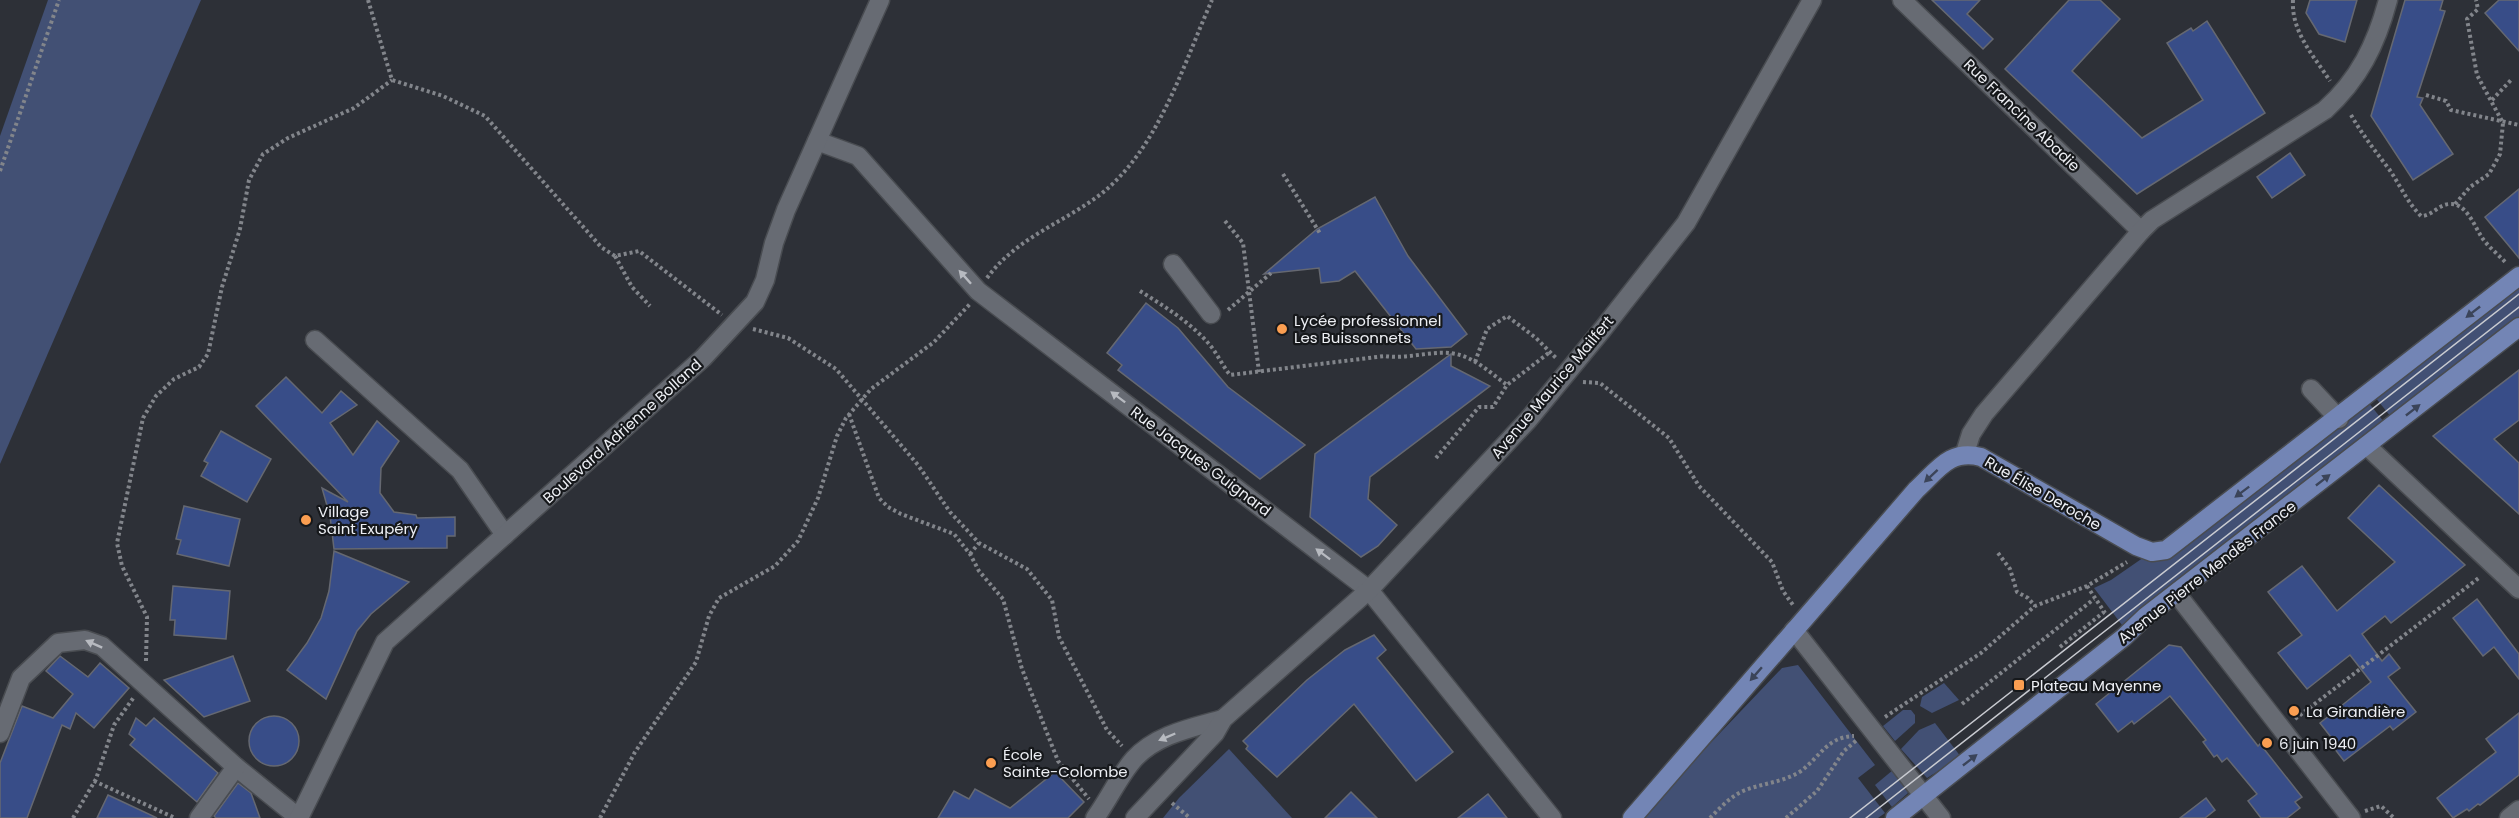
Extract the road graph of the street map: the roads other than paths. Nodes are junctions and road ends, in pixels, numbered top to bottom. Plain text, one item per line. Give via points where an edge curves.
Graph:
1 (880, 0) edge
2 (1812, 0) edge
3 (1902, 0) edge
4 (2388, 0) edge
5 (817, 141) junction
6 (2141, 231) junction
7 (1173, 264) dead end
8 (2515, 272) edge
9 (1215, 318) road end
10 (2519, 327) edge
11 (315, 340) dead end
12 (2312, 389) dead end
13 (2338, 419) junction
14 (2367, 446) junction
15 (1965, 453) junction
16 (505, 535) junction
17 (2519, 589) edge
18 (1369, 590) junction
19 (2176, 593) junction
20 (1794, 630) junction
21 (1223, 719) junction
22 (0, 733) edge
23 (236, 767) junction
24 (1924, 795) junction
25 (2519, 810) edge
26 (1098, 814) edge
27 (2357, 815) edge
28 (200, 818) edge
29 (299, 818) edge
30 (1135, 818) edge
31 (1552, 818) edge
32 (1632, 818) edge
33 (1895, 818) edge
34 (1941, 818) edge
35 (2509, 818) edge

1 - 5 street, Boulevard Adrienne Bolland
2 - 18 street, Avenue Maurice Mailfert via 1686,223 1528,420
3 - 6 street, Rue Francine Abadie
4 - 6 street via 2361,71 2348,90 2325,110 2152,220
5 - 16 street, Boulevard Adrienne Bolland via 774,243 755,302 703,358
18 -> 5 street, Rue Jacques Guignard via 978,291 858,156
6 - 15 street via 1984,414
7 - 9 street
8 -> 13 main road, Rue Élise Deroche
14 -> 10 main road, Avenue Pierre Mendès France
11 - 16 street via 460,471
12 - 13 street
13 -> 15 main road, Rue Élise Deroche via 2166,550 2152,552 1981,457
14 - 17 street
19 -> 14 main road, Avenue Pierre Mendès France
15 -> 20 main road, Rue Élise Deroche via 1952,457 1916,490
16 - 29 street, Boulevard Adrienne Bolland via 385,642
18 - 21 street, Avenue Maurice Mailfert
18 - 31 street, Rue Jacques Guignard
24 -> 19 main road, Avenue Pierre Mendès France
19 - 27 street
20 - 24 street
20 -> 32 main road, Rue Élise Deroche
21 -> 26 street, Avenue Maurice Mailfert via 1166,736 1134,760
21 - 30 street, Avenue Maurice Mailfert via 1215,733
23 -> 22 street via 102,646 85,640 58,643 21,678
23 - 28 street
23 - 29 street
24 - 33 main road, Avenue Pierre Mendès France
24 - 34 street
25 - 35 street

